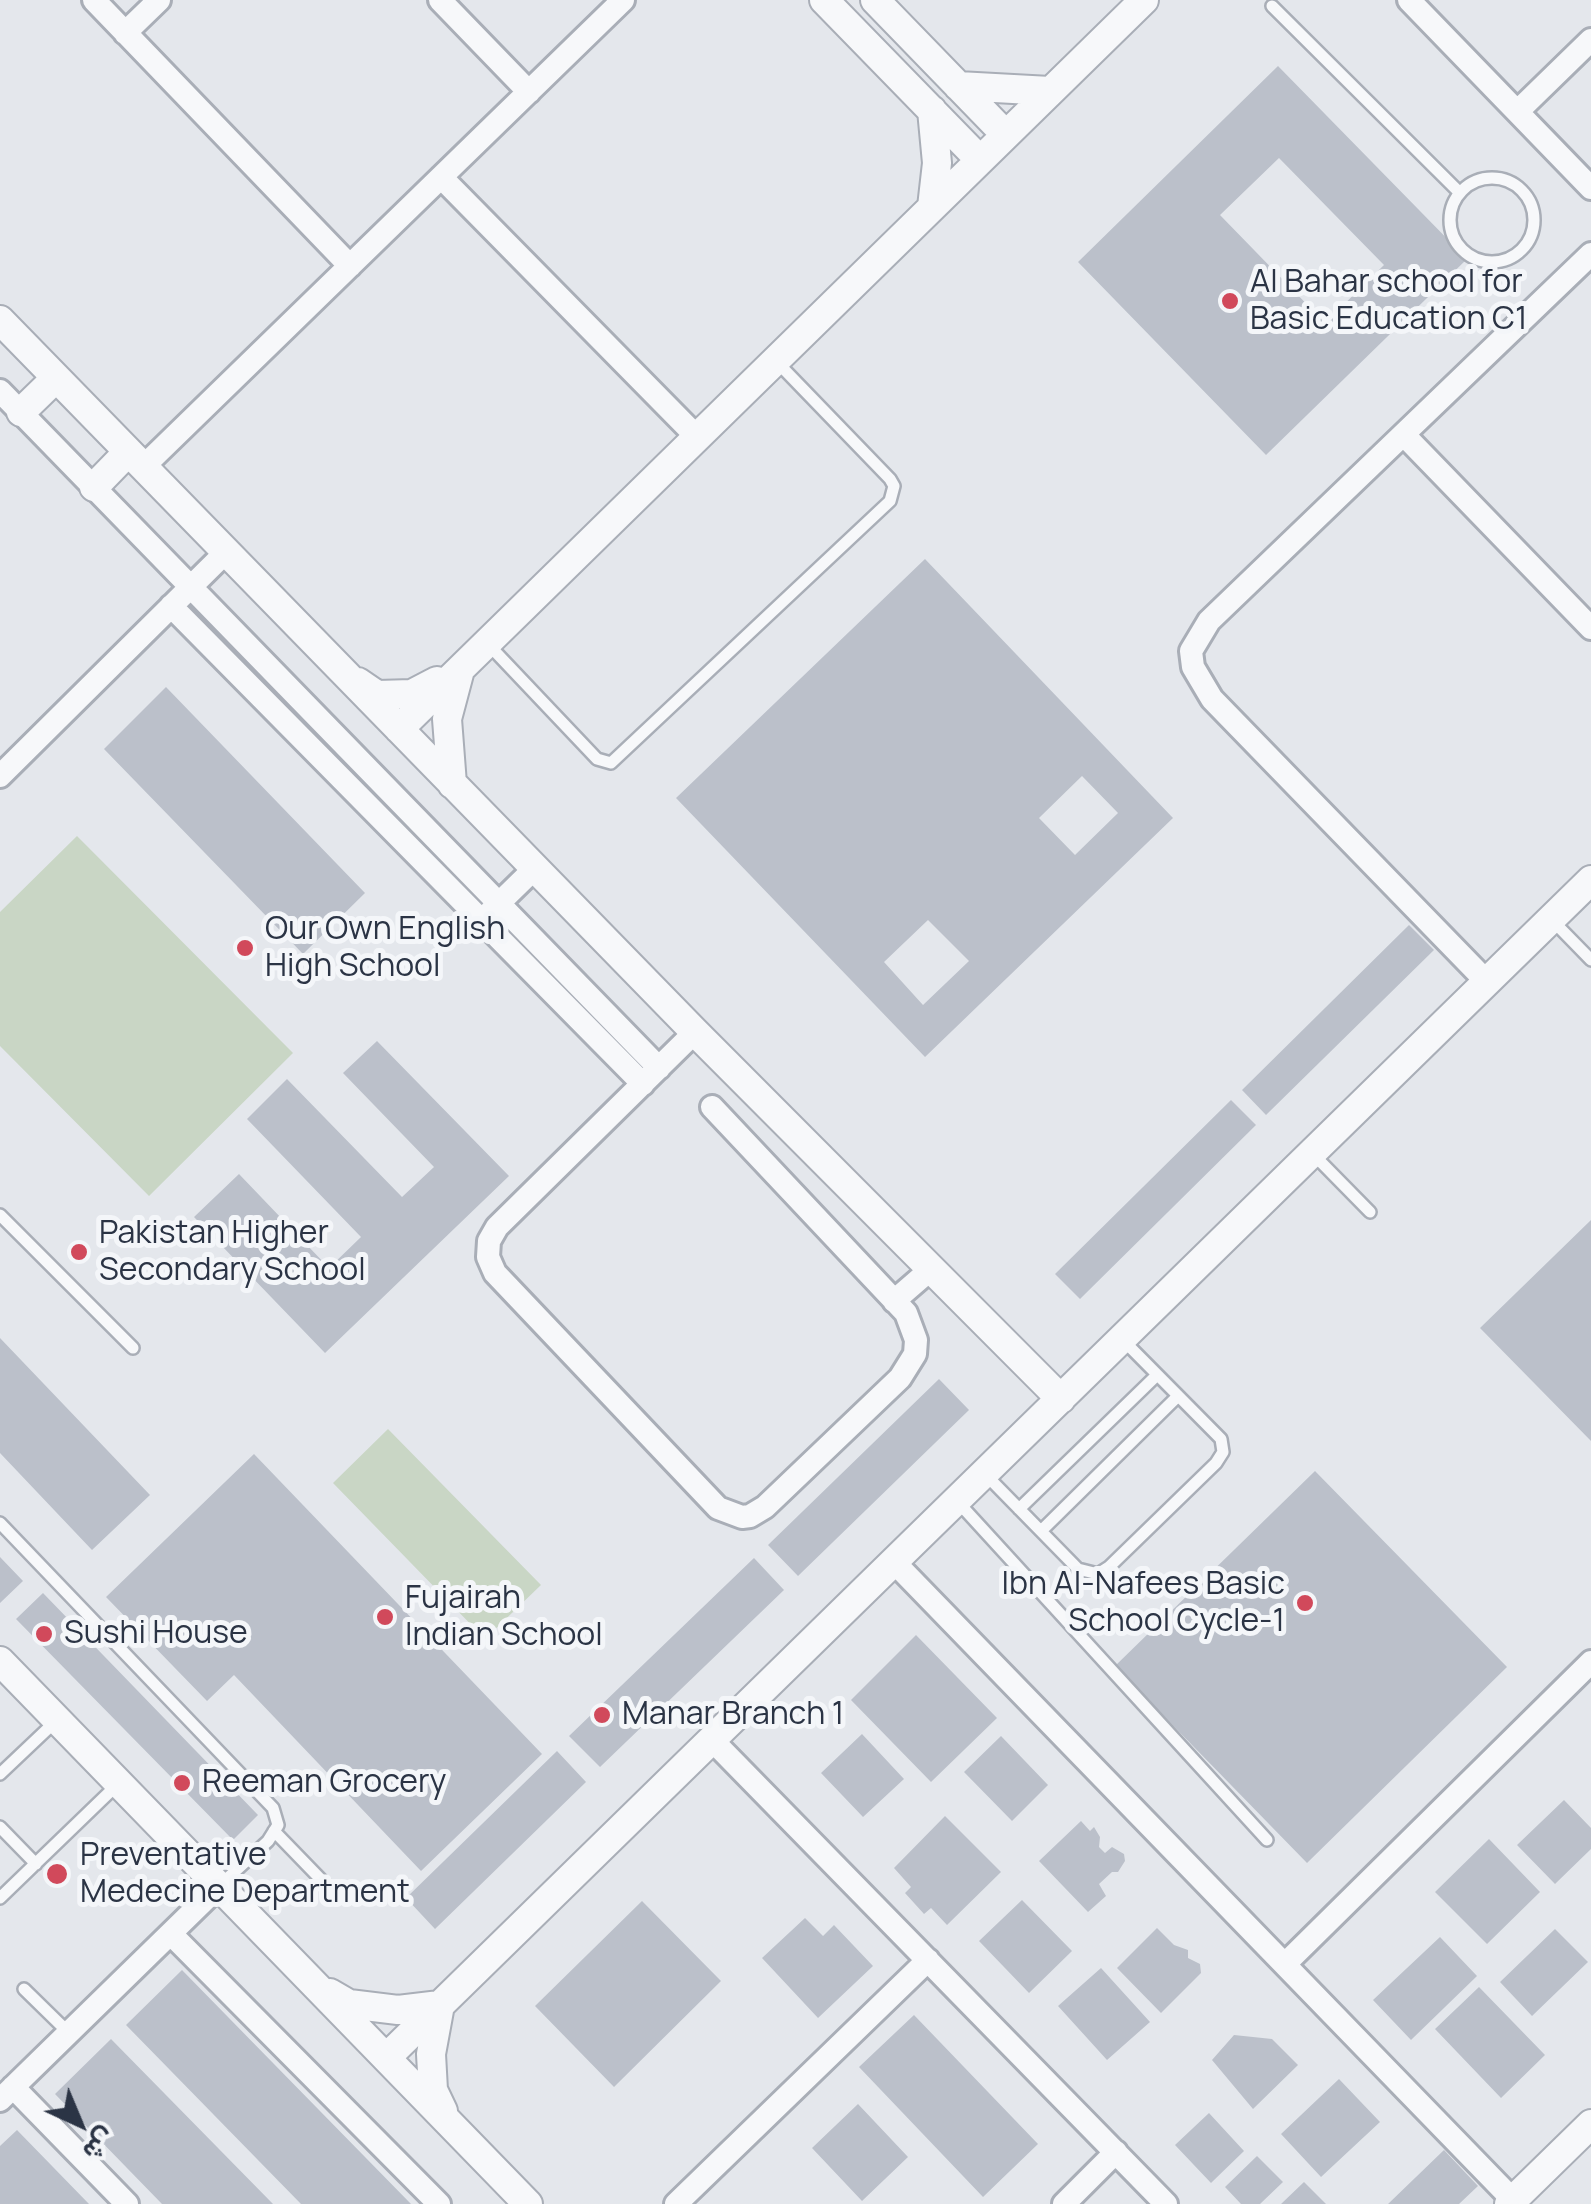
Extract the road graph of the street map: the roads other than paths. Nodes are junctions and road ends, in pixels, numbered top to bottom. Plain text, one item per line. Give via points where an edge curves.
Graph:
1 (94, 0) edge
2 (159, 0) edge
3 (440, 0) edge
4 (624, 0) edge
5 (824, 0) edge
6 (874, 0) edge
7 (1144, 0) edge
8 (1409, 0) edge
9 (1272, 6) dead end
10 (125, 33) junction
11 (1591, 40) edge
12 (958, 86) junction
13 (1050, 91) junction
14 (529, 92) junction
15 (932, 110) junction
16 (1518, 111) junction
17 (1005, 134) junction
18 (978, 159) junction
19 (442, 177) junction
20 (1591, 188) edge
21 (1459, 192) junction
22 (932, 207) junction
23 (1591, 254) edge
24 (350, 266) junction
25 (1, 325) edge
26 (776, 361) junction
27 (56, 378) junction
28 (0, 391) edge
29 (21, 412) junction
30 (1404, 435) junction
31 (698, 438) junction
32 (136, 459) junction
33 (94, 487) junction
34 (226, 552) junction
35 (191, 586) junction
36 (171, 606) junction
37 (1591, 628) edge
38 (487, 643) junction
39 (461, 668) junction
40 (346, 675) junction
41 (399, 729) junction
42 (0, 776) edge
43 (452, 784) junction
44 (534, 868) junction
45 (1591, 880) edge
46 (499, 903) junction
47 (1552, 919) junction
48 (482, 920) junction
49 (1591, 960) edge
50 (1488, 982) junction
51 (695, 1032) junction
52 (651, 1076) junction
53 (712, 1107) dead end
54 (1312, 1154) junction
55 (1370, 1212) dead end
56 (0, 1215) edge
57 (931, 1269) junction
58 (894, 1301) junction
59 (1122, 1340) junction
60 (133, 1348) dead end
61 (1157, 1375) junction
62 (1178, 1396) junction
63 (1061, 1399) junction
64 (985, 1474) junction
65 (957, 1500) junction
66 (1019, 1509) junction
67 (0, 1523) edge
68 (1041, 1531) junction
69 (894, 1562) junction
70 (0, 1660) edge
71 (1591, 1662) edge
72 (58, 1720) junction
73 (712, 1740) junction
74 (0, 1774) edge
75 (119, 1783) junction
76 (0, 1827) edge
77 (274, 1831) junction
78 (1267, 1840) dead end
79 (36, 1864) junction
80 (219, 1886) junction
81 (334, 1894) dead end
82 (0, 1898) edge
83 (171, 1934) junction
84 (928, 1960) junction
85 (1285, 1964) junction
86 (312, 1982) junction
87 (24, 1989) dead end
88 (440, 2006) junction
89 (69, 2033) junction
90 (386, 2058) junction
91 (6, 2094) edge
92 (447, 2121) junction
93 (1591, 2124) edge
94 (1116, 2152) junction
95 (1511, 2202) edge
96 (127, 2204) edge
97 (439, 2204) edge
98 (528, 2204) edge
99 (676, 2204) edge
100 (1064, 2204) edge
101 (1166, 2204) edge

1 - 10 street
2 - 10 street
3 - 14 street
4 - 14 street
5 - 15 street
6 - 12 street
7 - 13 street
8 - 16 street
9 - 21 lane
10 - 24 street
11 - 16 street
12 - 13 street
12 - 17 street
13 - 17 street
14 - 19 street
15 - 18 street
15 - 22 street via 938,163
16 - 20 street
17 - 18 street
18 - 22 street
19 - 24 street
19 - 31 street
21 - 21 lane via 1449,222 1460,250 1489,263 1528,242 1534,211 1516,185 1487,178
22 - 26 street
23 - 30 street
24 - 32 street
25 - 27 street
26 - 31 street
26 - 38 lane via 890,479 890,501 611,763 598,759
27 - 29 street
27 - 32 street
28 - 29 street
29 - 33 street
30 - 37 street
30 - 50 street via 1209,621 1193,644 1193,667 1212,699
31 - 38 street
32 - 33 street
32 - 34 street
33 - 35 street
34 - 35 street
34 - 40 street
35 - 36 street
35 - 46 street
36 - 42 street
36 - 48 street
38 - 39 street
39 - 40 street via 412,694 377,695
39 - 41 street
39 - 43 street via 447,718
40 - 41 street
41 - 43 street
43 - 44 street
44 - 46 street
44 - 51 street
45 - 47 street
46 - 48 street
46 - 52 street
47 - 49 lane
47 - 50 street
48 - 52 street
50 - 54 street
51 - 52 street
51 - 57 street
52 - 58 street via 497,1227 488,1257 495,1273 718,1508 742,1517 758,1513 900,1378 916,1340
53 - 58 street
54 - 55 lane
54 - 59 street
56 - 60 lane
57 - 58 street
57 - 63 street
59 - 61 lane
59 - 63 street
61 - 62 lane
61 - 66 lane
62 - 68 lane
62 - 68 lane via 1221,1439 1216,1463 1098,1574 1078,1569
63 - 64 street
64 - 65 street
64 - 66 lane
65 - 69 street
65 - 78 lane
66 - 68 lane
67 - 77 lane via 272,1808
69 - 73 street
69 - 85 street
70 - 72 street
71 - 85 street
72 - 74 lane
72 - 75 street
73 - 84 street
73 - 88 street
75 - 79 lane
75 - 80 street
76 - 79 lane
77 - 80 lane
77 - 81 lane
79 - 82 lane
80 - 83 street
80 - 86 street
83 - 89 street
83 - 97 street
84 - 94 street
84 - 99 street
85 - 95 street
86 - 88 street via 349,2004
86 - 90 street
87 - 89 lane
88 - 90 street
88 - 92 street via 433,2090
89 - 91 street
90 - 92 street
91 - 96 street
92 - 98 street
93 - 95 street
94 - 100 street
94 - 101 street

